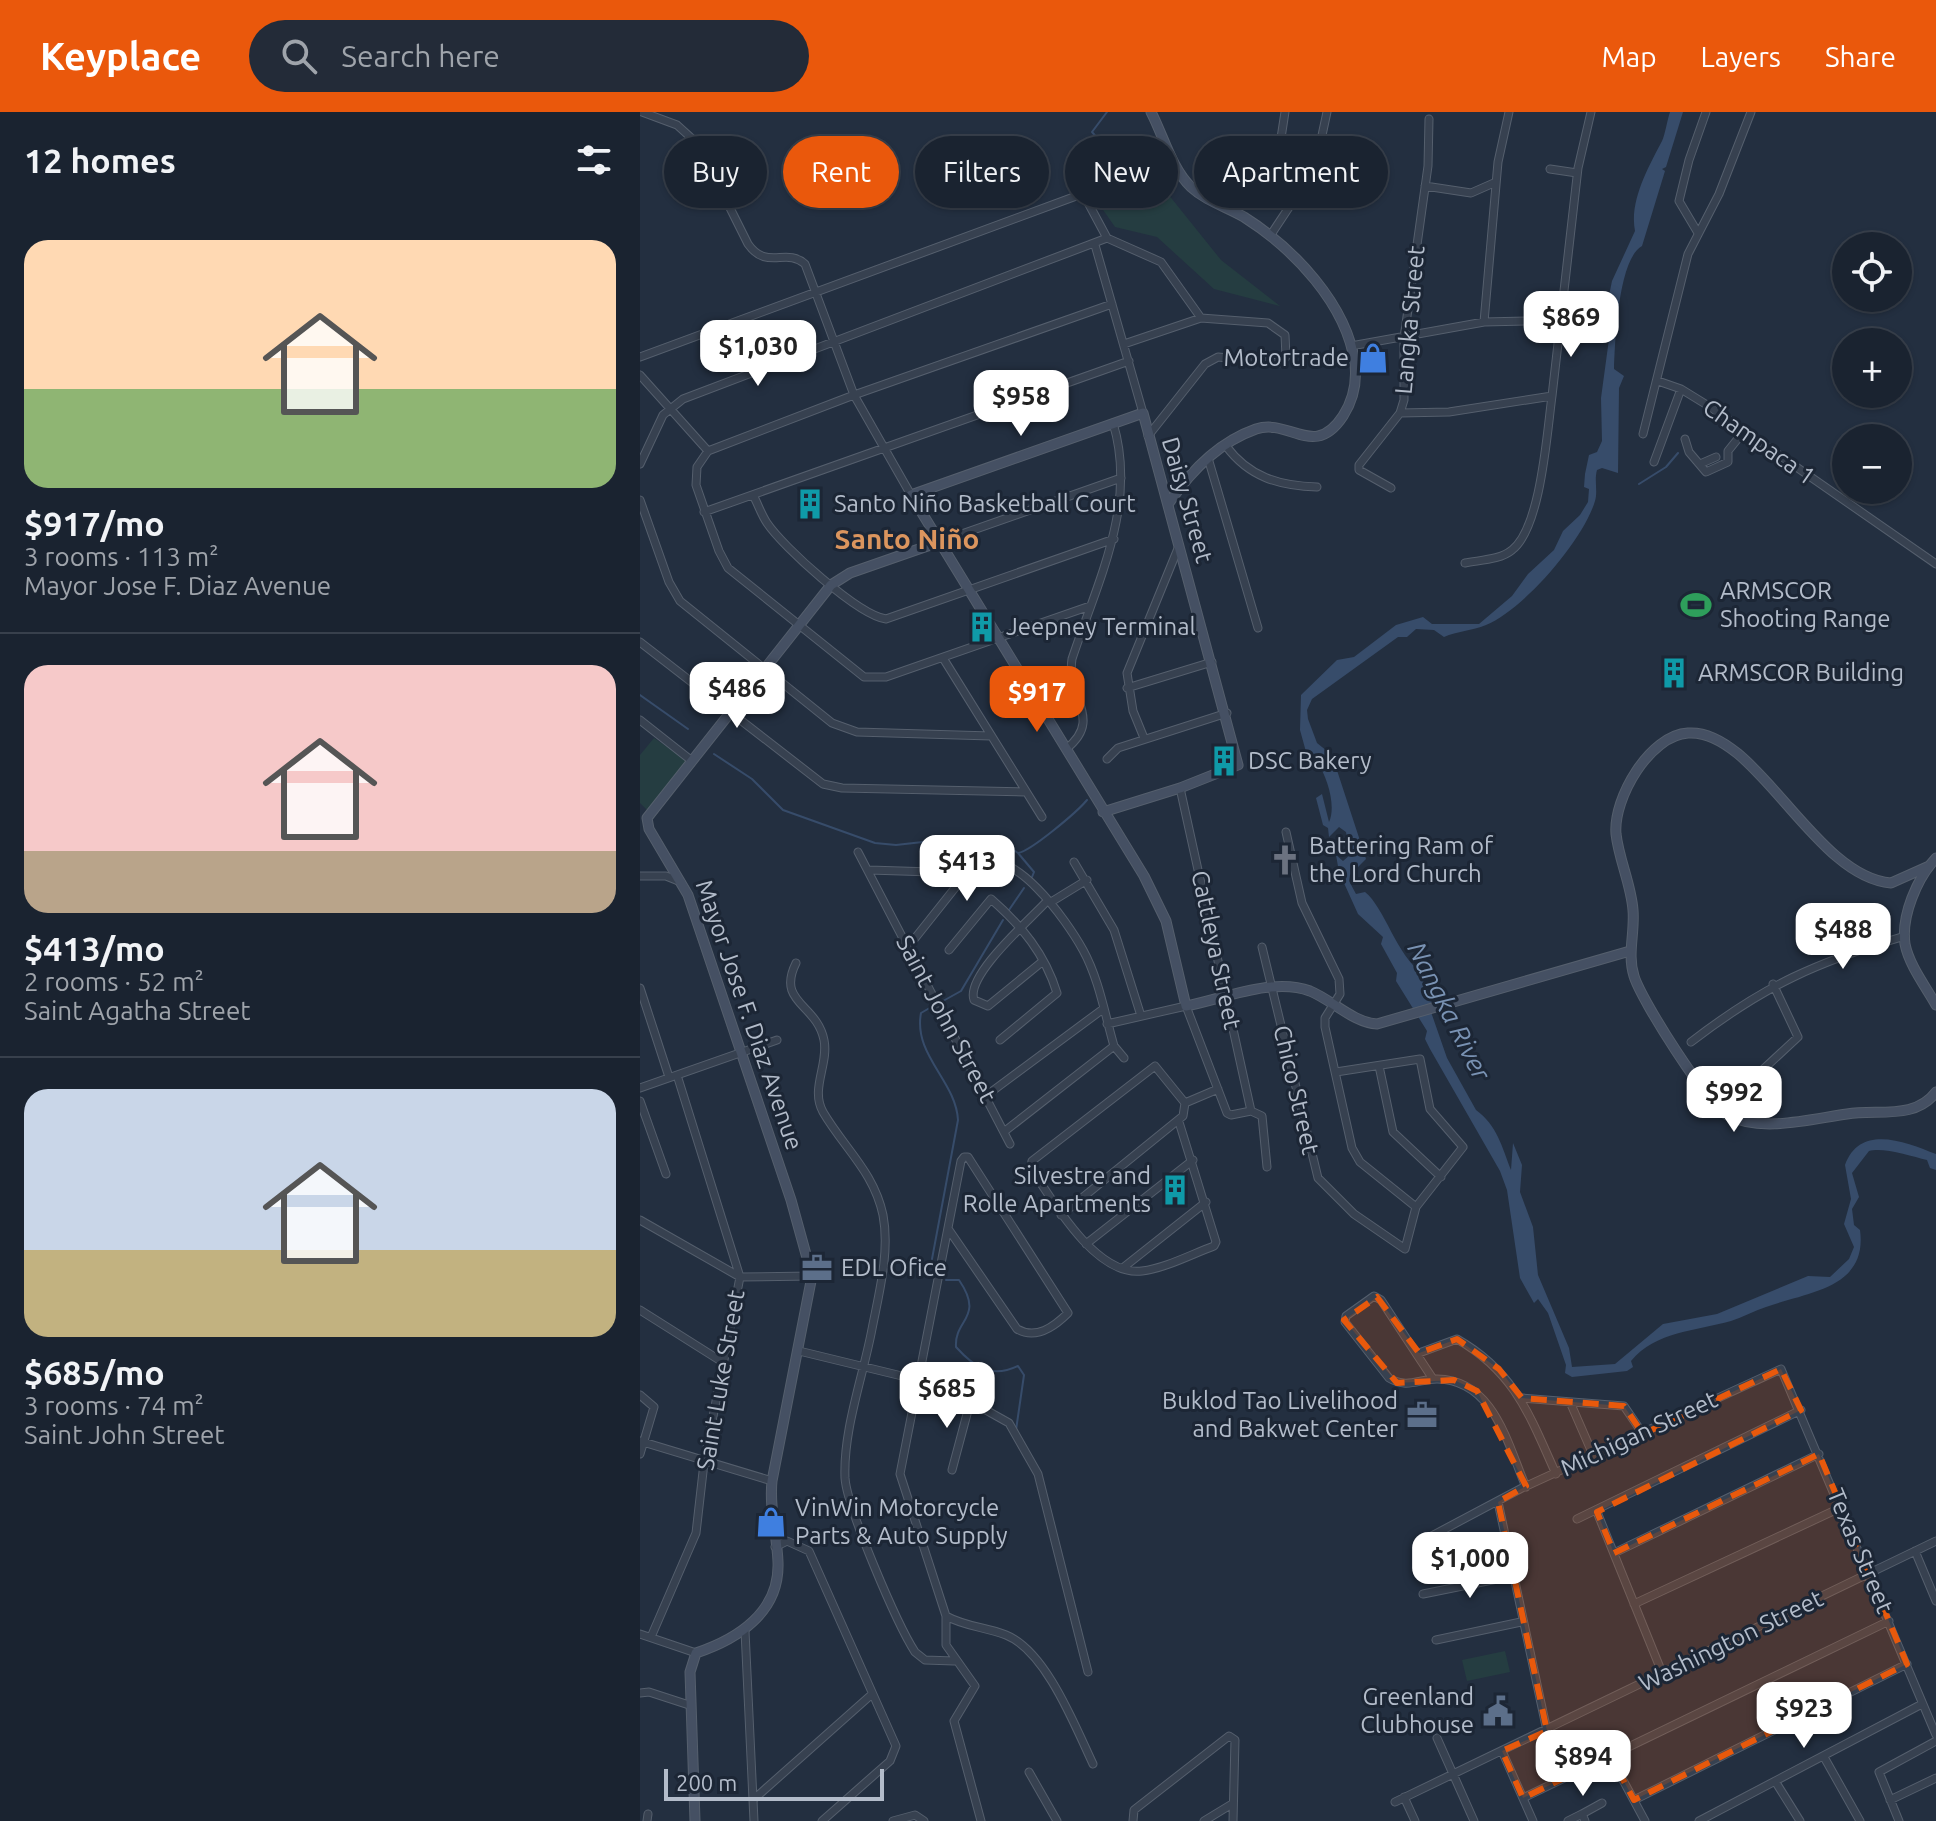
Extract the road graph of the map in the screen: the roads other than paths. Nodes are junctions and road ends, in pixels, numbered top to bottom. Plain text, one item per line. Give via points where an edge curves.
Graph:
1 (642, 112) edge
2 (1151, 112) edge
3 (1285, 112) edge
4 (1327, 112) edge
5 (1509, 112) edge
6 (1591, 112) edge
7 (1706, 112) edge
8 (1751, 112) edge
9 (1429, 119) dead end
10 (1281, 136) edge
11 (1324, 136) edge
12 (1550, 169) dead end
13 (1577, 173) junction
14 (1496, 182) junction
15 (1425, 186) junction
16 (1290, 208) edge
17 (1698, 233) junction
18 (1270, 236) junction
19 (1107, 238) junction
20 (1095, 245) junction
21 (815, 293) junction
22 (1112, 304) junction
23 (1201, 318) junction
24 (1560, 320) junction
25 (1484, 322) junction
26 (1404, 338) junction
27 (833, 344) junction
28 (1124, 344) junction
29 (1351, 346) junction
30 (640, 357) edge
31 (1129, 361) junction
32 (640, 375) edge
33 (1658, 381) junction
34 (1681, 389) junction
35 (854, 395) junction
36 (1552, 396) junction
37 (669, 408) junction
38 (1143, 413) junction
39 (1400, 413) junction
40 (1113, 423) junction
41 (1154, 429) junction
42 (1744, 431) junction
43 (1643, 434) dead end
44 (1685, 439) dead end
45 (881, 446) junction
46 (1226, 446) junction
47 (708, 451) junction
48 (1716, 457) dead end
49 (1208, 458) junction
50 (1654, 462) dead end
51 (640, 464) edge
52 (1700, 464) junction
53 (1121, 478) junction
54 (1317, 487) dead end
55 (1391, 488) dead end
56 (753, 495) junction
57 (911, 495) junction
58 (640, 500) edge
59 (1169, 503) junction
60 (704, 512) junction
61 (1114, 539) junction
62 (939, 542) junction
63 (1180, 544) junction
64 (1465, 563) dead end
65 (1936, 564) edge
66 (831, 585) junction
67 (969, 590) junction
68 (1090, 606) junction
69 (799, 626) junction
70 (1258, 628) dead end
71 (999, 640) junction
72 (640, 642) edge
73 (943, 658) junction
74 (1212, 662) junction
75 (765, 670) junction
76 (1127, 688) junction
77 (731, 712) junction
78 (1227, 713) junction
79 (640, 720) edge
80 (991, 736) junction
81 (1144, 738) junction
82 (1066, 749) junction
83 (1107, 759) dead end
84 (692, 761) junction
85 (1180, 788) junction
86 (1026, 792) junction
87 (1103, 812) junction
88 (643, 815) edge
89 (1042, 817) dead end
90 (1286, 832) dead end
91 (858, 852) dead end
92 (1074, 862) dead end
93 (1932, 862) edge
94 (869, 870) junction
95 (964, 873) junction
96 (640, 876) edge
97 (1087, 880) junction
98 (683, 883) junction
99 (1050, 901) junction
100 (1023, 927) junction
101 (1905, 936) junction
102 (908, 947) junction
103 (1262, 947) dead end
104 (949, 950) dead end
105 (1630, 951) junction
106 (1043, 961) junction
107 (796, 963) dead end
108 (1773, 984) junction
109 (1273, 987) junction
110 (640, 988) edge
111 (1226, 998) junction
112 (1333, 1003) junction
113 (1936, 1005) edge
114 (1186, 1006) junction
115 (1103, 1009) junction
116 (1141, 1016) junction
117 (1107, 1024) junction
118 (777, 1040) dead end
119 (1000, 1040) dead end
120 (1691, 1042) dead end
121 (1114, 1046) junction
122 (742, 1053) junction
123 (1124, 1058) dead end
124 (1379, 1066) junction
125 (1336, 1072) junction
126 (673, 1076) junction
127 (640, 1088) edge
128 (1218, 1089) junction
129 (1936, 1092) edge
130 (987, 1095) junction
131 (640, 1101) edge
132 (1185, 1103) junction
133 (1251, 1111) junction
134 (1729, 1116) junction
135 (1179, 1122) junction
136 (1005, 1131) junction
137 (1010, 1144) dead end
138 (1193, 1160) junction
139 (1267, 1167) dead end
140 (666, 1174) dead end
141 (1441, 1177) junction
142 (1206, 1202) junction
143 (1416, 1207) junction
144 (1061, 1215) junction
145 (640, 1220) edge
146 (949, 1230) junction
147 (1086, 1244) junction
148 (1124, 1267) junction
149 (812, 1276) junction
150 (740, 1277) junction
151 (640, 1310) edge
152 (799, 1351) junction
153 (1419, 1353) junction
154 (724, 1363) junction
155 (864, 1369) junction
156 (1781, 1369) joint
157 (1433, 1379) junction
158 (919, 1381) junction
159 (640, 1395) edge
160 (1522, 1398) junction
161 (971, 1399) junction
162 (1570, 1402) junction
163 (1801, 1410) junction
164 (1643, 1434) junction
165 (642, 1442) edge
166 (640, 1454) edge
167 (1819, 1454) junction
168 (1594, 1457) junction
169 (704, 1463) junction
170 (952, 1470) dead end
171 (1556, 1474) junction
172 (772, 1481) junction
173 (1526, 1487) junction
174 (1498, 1502) junction
175 (1842, 1507) junction
176 (1597, 1512) junction
177 (1577, 1519) dead end
178 (1426, 1539) dead end
179 (1936, 1541) edge
180 (775, 1547) junction
181 (1915, 1551) junction
182 (1614, 1553) junction
183 (1868, 1575) junction
184 (1512, 1576) junction
185 (1423, 1594) dead end
186 (1936, 1601) edge
187 (1634, 1604) junction
188 (946, 1616) junction
189 (1889, 1621) junction
190 (1521, 1622) junction
191 (745, 1631) junction
192 (640, 1634) edge
193 (651, 1637) junction
194 (1436, 1640) dead end
195 (696, 1653) junction
196 (954, 1661) junction
197 (1907, 1664) junction
198 (1088, 1672) dead end
199 (1663, 1675) junction
200 (640, 1693) edge
201 (871, 1695) junction
202 (1922, 1704) junction
203 (689, 1705) junction
204 (1547, 1731) junction
205 (1437, 1738) dead end
206 (1936, 1738) edge
207 (1502, 1751) junction
208 (1610, 1756) junction
209 (1824, 1757) junction
210 (1093, 1764) dead end
211 (1029, 1772) dead end
212 (1453, 1774) junction
213 (1936, 1778) edge
214 (1775, 1781) junction
215 (1404, 1797) junction
216 (1523, 1798) junction
217 (754, 1799) junction
218 (1634, 1800) junction
219 (1890, 1800) junction
220 (1395, 1802) dead end
221 (1602, 1803) dead end
222 (1232, 1804) junction
223 (1584, 1817) edge
224 (695, 1821) edge
225 (754, 1821) edge
226 (822, 1821) edge
227 (893, 1821) edge
228 (924, 1821) edge
229 (981, 1821) edge
230 (1057, 1821) edge
231 (1133, 1821) edge
232 (1204, 1821) edge
233 (1233, 1821) edge
234 (1415, 1821) edge
235 (1474, 1821) edge
236 (1533, 1821) edge
237 (1568, 1821) edge
238 (1645, 1821) edge
239 (1699, 1821) edge
240 (1800, 1821) edge
241 (1860, 1821) edge
242 (1899, 1821) edge

1 - 21 street via 677,125 698,144 752,250 763,258 802,261
2 - 18 main road via 1191,187
3 - 10 street
4 - 11 street
5 - 14 street
6 - 13 street
7 - 17 street via 1679,201
8 - 17 street
9 - 15 street, Langka Street
12 - 13 street
13 - 24 street
14 - 15 street via 1471,193
14 - 25 street
15 - 26 street, Langka Street
16 - 18 street
17 - 33 street via 1688,254
18 - 29 main road via 1321,289 1344,324
19 - 20 street
19 - 21 street via 1079,195
19 - 23 street via 1161,262
20 - 22 street, Daisy Street
20 - 27 street
21 - 27 street
21 - 30 street
22 - 28 street, Daisy Street
22 - 35 street
23 - 28 street
23 - 41 street via 1278,327 1285,335 1286,357 1279,363 1218,357 1205,364
24 - 25 street
24 - 36 street
25 - 26 street
26 - 29 street
26 - 39 street, Langka Street
27 - 35 street
27 - 37 street
28 - 31 street, Daisy Street
29 - 46 main road via 1353,399 1327,434 1312,437 1259,428
31 - 38 street, Daisy Street
31 - 45 street
32 - 37 street
33 - 34 street, Champaca 1
33 - 43 street
34 - 42 street, Champaca 1
34 - 50 street
35 - 45 street
35 - 47 street
36 - 39 street via 1449,412
36 - 64 street via 1524,537 1504,555
37 - 47 street
37 - 51 street
38 - 40 main road
38 - 41 main road, Daisy Street
39 - 55 street, Langka Street via 1359,465 1359,470
40 - 53 street
40 - 57 main road
41 - 59 main road, Daisy Street
42 - 52 street via 1724,465 1704,472
42 - 65 street, Champaca 1
44 - 52 street
45 - 56 street
45 - 57 street
46 - 49 main road
46 - 54 street via 1257,475
47 - 60 street via 695,476
48 - 52 street
49 - 59 main road
49 - 70 street
53 - 61 street
53 - 62 street
56 - 60 street
56 - 66 street via 780,540
57 - 62 main road
58 - 75 street via 674,593
59 - 63 main road, Daisy Street
60 - 69 street via 728,568
61 - 67 street
61 - 68 street
62 - 66 main road, Mayor Jose F. Diaz Avenue via 850,573
62 - 67 main road
63 - 74 main road, Daisy Street
63 - 76 street via 1127,673
66 - 67 street via 886,619
66 - 69 main road, Mayor Jose F. Diaz Avenue
67 - 71 main road
68 - 71 street
68 - 82 street via 1070,668 1085,725
69 - 73 street via 871,679
69 - 75 main road, Mayor Jose F. Diaz Avenue
71 - 73 street
71 - 82 main road
72 - 77 street
73 - 80 street
74 - 76 street
74 - 78 main road, Daisy Street
75 - 77 main road, Mayor Jose F. Diaz Avenue
75 - 80 street via 848,731
76 - 81 street
77 - 84 main road, Mayor Jose F. Diaz Avenue
77 - 86 street via 807,773 833,787
78 - 81 street
78 - 85 main road, Daisy Street via 1237,767
79 - 84 street
80 - 86 street
81 - 83 street via 1118,748
82 - 87 main road
84 - 88 main road, Mayor Jose F. Diaz Avenue
85 - 87 main road
85 - 111 street, Cattleya Street
86 - 89 street
87 - 114 main road via 1166,921
88 - 98 main road, Mayor Jose F. Diaz Avenue
90 - 112 street via 1302,903 1339,979 1340,994
91 - 94 street, Saint John Street
92 - 97 street
93 - 101 main road via 1913,898
93 - 105 main road via 1891,883 1864,876 1833,852 1731,749 1714,737 1685,733 1651,754 1619,811 1616,835 1633,908
94 - 95 street
94 - 102 street, Saint John Street
95 - 99 street via 981,860 999,861
95 - 102 street
96 - 98 street via 666,876
97 - 99 street
97 - 116 street via 1114,930
98 - 122 main road, Mayor Jose F. Diaz Avenue
99 - 100 street
99 - 115 street via 1084,951
100 - 104 street via 991,899
100 - 106 street
100 - 106 street via 983,969 971,990 978,1005 988,1006
101 - 108 street via 1832,958
101 - 113 main road
102 - 130 street, Saint John Street
103 - 109 street
105 - 112 main road via 1397,1020 1370,1024
105 - 134 main road via 1633,974 1650,1010 1718,1109
106 - 119 street via 1057,993
107 - 155 street via 789,977 790,992 815,1019 824,1041 818,1086 822,1109 860,1159 879,1194 885,1224 881,1285
108 - 120 street
108 - 134 street via 1798,1037 1744,1087
109 - 111 main road
109 - 112 main road via 1308,990
109 - 143 street, Chico Street via 1318,1178 1402,1250
110 - 126 street, Saint Luke Street
111 - 114 main road
111 - 133 street, Cattleya Street
112 - 125 street via 1325,1027
114 - 116 street
114 - 128 street
115 - 117 street
115 - 130 street
116 - 117 street
117 - 121 street
118 - 122 street
121 - 123 street
121 - 136 street
122 - 126 street
122 - 149 main road, Mayor Jose F. Diaz Avenue
124 - 125 street
124 - 141 street via 1393,1132
124 - 141 street via 1421,1061 1430,1109 1463,1147
125 - 143 street via 1356,1157
126 - 127 street
126 - 150 street, Saint Luke Street
128 - 132 street
128 - 133 street via 1229,1115
129 - 134 main road via 1912,1110 1774,1123
130 - 136 street, Saint John Street
131 - 140 street
132 - 135 street
132 - 144 street via 1152,1066 1032,1161 1031,1168
133 - 139 street, Cattleya Street via 1262,1116
135 - 138 street
135 - 144 street
136 - 137 street, Saint John Street
138 - 142 street
138 - 147 street
141 - 143 street
142 - 148 street
142 - 148 street via 1214,1246 1143,1271
144 - 147 street
145 - 150 street
146 - 146 street via 1017,1329 1041,1333 1068,1313 968,1157 961,1161
146 - 158 street
147 - 148 street
149 - 150 street
149 - 152 main road, Mayor Jose F. Diaz Avenue
150 - 154 street, Saint Luke Street
151 - 154 street
152 - 155 street
152 - 172 main road, Mayor Jose F. Diaz Avenue
153 - 157 street
153 - 157 street via 1377,1297 1344,1320 1389,1378 1407,1385
153 - 160 street via 1457,1339 1499,1369
154 - 169 street, Saint Luke Street
155 - 158 street
155 - 196 street via 847,1453 848,1494 915,1652 925,1660
156 - 163 street, Texas Street
156 - 164 street, Michigan Street
157 - 173 street via 1464,1383 1485,1399
158 - 161 street
158 - 188 street via 900,1474
159 - 165 street via 654,1407
160 - 162 street
160 - 171 street
161 - 170 street
161 - 198 street via 1009,1423 1038,1474
162 - 164 street via 1624,1406
162 - 168 street
163 - 167 street, Texas Street
163 - 176 street
164 - 168 street, Michigan Street
165 - 166 street
165 - 169 street
167 - 175 street, Texas Street
167 - 182 street
168 - 171 street, Michigan Street
169 - 172 street
169 - 193 street, Saint Luke Street via 696,1533
171 - 173 street, Michigan Street
172 - 180 main road, Mayor Jose F. Diaz Avenue via 769,1507
173 - 174 street, Michigan Street
174 - 178 street, Michigan Street
174 - 184 street
175 - 183 street, Texas Street
175 - 187 street
176 - 177 street
176 - 182 street
179 - 181 street, Washington Street
180 - 191 main road, Mayor Jose F. Diaz Avenue via 777,1582
180 - 201 street via 787,1541 809,1551
181 - 183 street, Washington Street
181 - 186 street
182 - 187 street
183 - 189 street, Texas Street
183 - 199 street, Washington Street
184 - 185 street
184 - 190 street
187 - 199 street
188 - 196 street via 944,1640
188 - 210 street via 1008,1635 1037,1659
189 - 197 street, Texas Street
189 - 208 street
190 - 194 street
190 - 204 street
191 - 195 main road, Mayor Jose F. Diaz Avenue
191 - 217 street
192 - 193 street
193 - 195 street
195 - 203 main road
196 - 229 street via 975,1686 954,1721
197 - 202 street, Texas Street
197 - 218 street
199 - 204 street, Washington Street
200 - 203 street
201 - 217 street
201 - 226 street via 895,1753
202 - 206 street, Texas Street
202 - 209 street
203 - 224 main road
204 - 207 street, Washington Street
205 - 212 street
206 - 219 street via 1879,1772
207 - 212 street, Washington Street
207 - 216 street
208 - 216 street
208 - 218 street
209 - 214 street
209 - 241 street
211 - 230 street
212 - 215 street, Washington Street
212 - 235 street
213 - 219 street
214 - 239 street
214 - 240 street
215 - 220 street, Washington Street
215 - 234 street
216 - 236 street
217 - 225 street
218 - 238 street
219 - 242 street
221 - 223 street
222 - 231 street via 1235,1740 1226,1737 1134,1810
222 - 232 street
222 - 233 street
223 - 237 street
227 - 228 street via 904,1816

